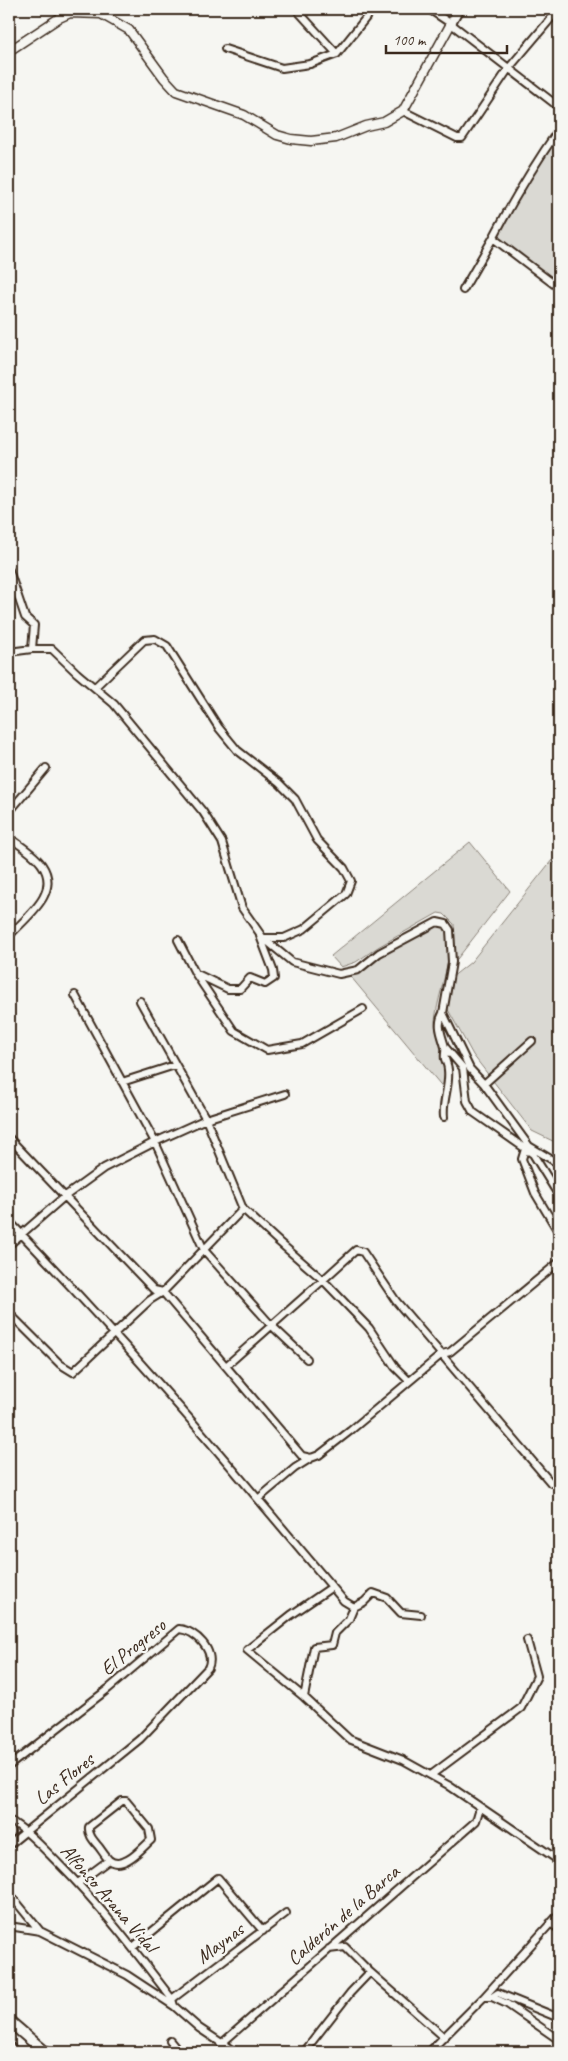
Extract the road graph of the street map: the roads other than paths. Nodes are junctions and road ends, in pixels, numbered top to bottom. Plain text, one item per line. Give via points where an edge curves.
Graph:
1 (296, 9) edge
2 (373, 9) edge
3 (429, 9) edge
4 (459, 9) edge
5 (559, 9) edge
6 (450, 23) junction
7 (225, 49) dead end
8 (9, 51) edge
9 (336, 54) junction
10 (509, 68) junction
11 (559, 107) edge
12 (403, 111) junction
13 (559, 129) edge
14 (493, 238) junction
15 (559, 288) edge
16 (463, 290) dead end
17 (9, 570) edge
18 (32, 649) junction
19 (9, 652) edge
20 (95, 687) junction
21 (46, 768) dead end
22 (9, 812) edge
23 (9, 836) edge
24 (261, 935) junction
25 (9, 936) edge
26 (178, 940) dead end
27 (195, 973) junction
28 (76, 995) dead end
29 (140, 1001) dead end
30 (363, 1009) dead end
31 (443, 1013) junction
32 (532, 1041) dead end
33 (445, 1047) junction
34 (175, 1065) junction
35 (122, 1082) junction
36 (484, 1084) junction
37 (285, 1094) dead end
38 (444, 1116) dead end
39 (206, 1120) junction
40 (9, 1138) edge
41 (155, 1142) junction
42 (527, 1148) junction
43 (559, 1164) edge
44 (559, 1196) edge
45 (64, 1197) junction
46 (243, 1209) junction
47 (9, 1221) edge
48 (559, 1232) edge
49 (20, 1234) junction
50 (9, 1245) edge
51 (204, 1250) junction
52 (559, 1262) edge
53 (323, 1280) junction
54 (163, 1292) junction
55 (9, 1313) edge
56 (271, 1325) junction
57 (116, 1334) junction
58 (442, 1354) junction
59 (307, 1359) dead end
60 (226, 1366) junction
61 (408, 1382) junction
62 (311, 1458) junction
63 (550, 1482) dead end
64 (258, 1499) junction
65 (332, 1587) junction
66 (354, 1607) junction
67 (421, 1615) dead end
68 (527, 1640) dead end
69 (304, 1697) junction
70 (140, 1739) joint
71 (9, 1766) edge
72 (431, 1775) junction
73 (480, 1807) junction
74 (9, 1820) edge
75 (26, 1830) junction
76 (9, 1845) edge
77 (109, 1860) junction
78 (559, 1869) edge
79 (78, 1883) junction
80 (9, 1893) edge
81 (286, 1913) dead end
82 (559, 1914) edge
83 (550, 1922) junction
84 (9, 1926) edge
85 (559, 1929) edge
86 (40, 1931) junction
87 (263, 1931) junction
88 (132, 1947) junction
89 (329, 1949) junction
90 (370, 1972) junction
91 (484, 1997) junction
92 (492, 1997) junction
93 (173, 2002) junction
94 (559, 2018) edge
95 (9, 2020) edge
96 (444, 2037) junction
97 (559, 2040) edge
98 (170, 2041) dead end
99 (221, 2044) junction
100 (9, 2045) edge
101 (16, 2052) edge
102 (45, 2052) edge
103 (179, 2052) edge
104 (235, 2052) edge
105 (304, 2052) edge
106 (429, 2052) edge

1 - 9 street
2 - 9 street
3 - 6 street
4 - 6 street
5 - 10 street
6 - 10 street
6 - 12 street
7 - 9 street via 282,68 310,64
8 - 12 street via 70,13 101,14 129,30 176,91 244,115 277,135 312,141 336,138 384,122
10 - 11 street
10 - 12 street via 462,138
13 - 14 street via 537,158
14 - 15 street
14 - 16 street
17 - 18 street via 25,617 34,625
18 - 19 street
18 - 20 street via 52,649
20 - 24 street via 114,704 203,812 222,842 242,908
20 - 24 street via 144,640 155,639 167,646 219,728 237,750 295,799 317,840 344,868 351,881 346,894 304,929 284,938
21 - 22 street
23 - 25 street via 42,864 48,878 44,898
24 - 27 street via 274,978 265,984 250,978 240,989 228,989
24 - 31 street via 292,962 339,974 358,970 379,953 437,922 446,924 450,930 452,962
26 - 27 street
27 - 30 street via 234,1031 267,1050 302,1044
28 - 35 street
29 - 34 street
31 - 33 street via 439,1024
31 - 36 street via 470,1069
32 - 36 street
33 - 38 street via 449,1072
33 - 42 street via 463,1068 467,1101 473,1112
34 - 35 street
34 - 39 street
35 - 41 street
36 - 42 street
37 - 39 street
39 - 41 street
39 - 46 street
40 - 45 street
41 - 45 street via 104,1168
41 - 51 street
42 - 43 street
42 - 44 street
42 - 48 street via 522,1159 535,1193
45 - 49 street
45 - 54 street via 154,1290
46 - 51 street
46 - 53 street
47 - 49 street
49 - 50 street
49 - 57 street
51 - 54 street
51 - 56 street
52 - 58 street via 450,1352
53 - 56 street
53 - 58 street via 356,1250 363,1252 396,1301
53 - 61 street via 369,1328
54 - 57 street via 150,1300
54 - 60 street
55 - 57 street via 60,1364 73,1372
56 - 59 street
56 - 60 street
57 - 64 street
58 - 61 street
58 - 63 street
60 - 62 street via 302,1456
61 - 62 street via 350,1431
62 - 64 street
64 - 65 street
65 - 66 street
65 - 69 street via 247,1650
66 - 67 street via 373,1593 387,1598 401,1612
66 - 69 street via 349,1620 335,1633 332,1645 314,1647
68 - 72 street via 537,1676 521,1708
69 - 72 street via 349,1739
70 - 71 street, El Progreso via 211,1662 196,1635 187,1630 179,1629
70 - 75 street, Las Flores
72 - 73 street
73 - 78 street via 555,1858
73 - 89 street, Calderón de la Barca via 476,1821
74 - 75 street, Alfonso Arana Vidal
75 - 76 street, Las Flores
75 - 79 street, Alfonso Arana Vidal
77 - 77 street via 118,1864 126,1862 151,1840 149,1829 122,1800 89,1827 90,1836
77 - 79 street
79 - 88 street, Alfonso Arana Vidal
80 - 86 street
81 - 87 street, Maynas
82 - 83 street
83 - 85 street
83 - 91 street
84 - 86 street
86 - 93 street via 127,1974
87 - 88 street via 218,1878
87 - 93 street, Maynas
88 - 93 street, Alfonso Arana Vidal
89 - 90 street via 345,1947
89 - 99 street, Calderón de la Barca
90 - 96 street
90 - 105 street
91 - 92 street
91 - 96 street
92 - 94 street via 498,1993
92 - 97 street
93 - 99 street
95 - 102 highway
96 - 106 street
98 - 103 street
99 - 104 street
100 - 101 street

